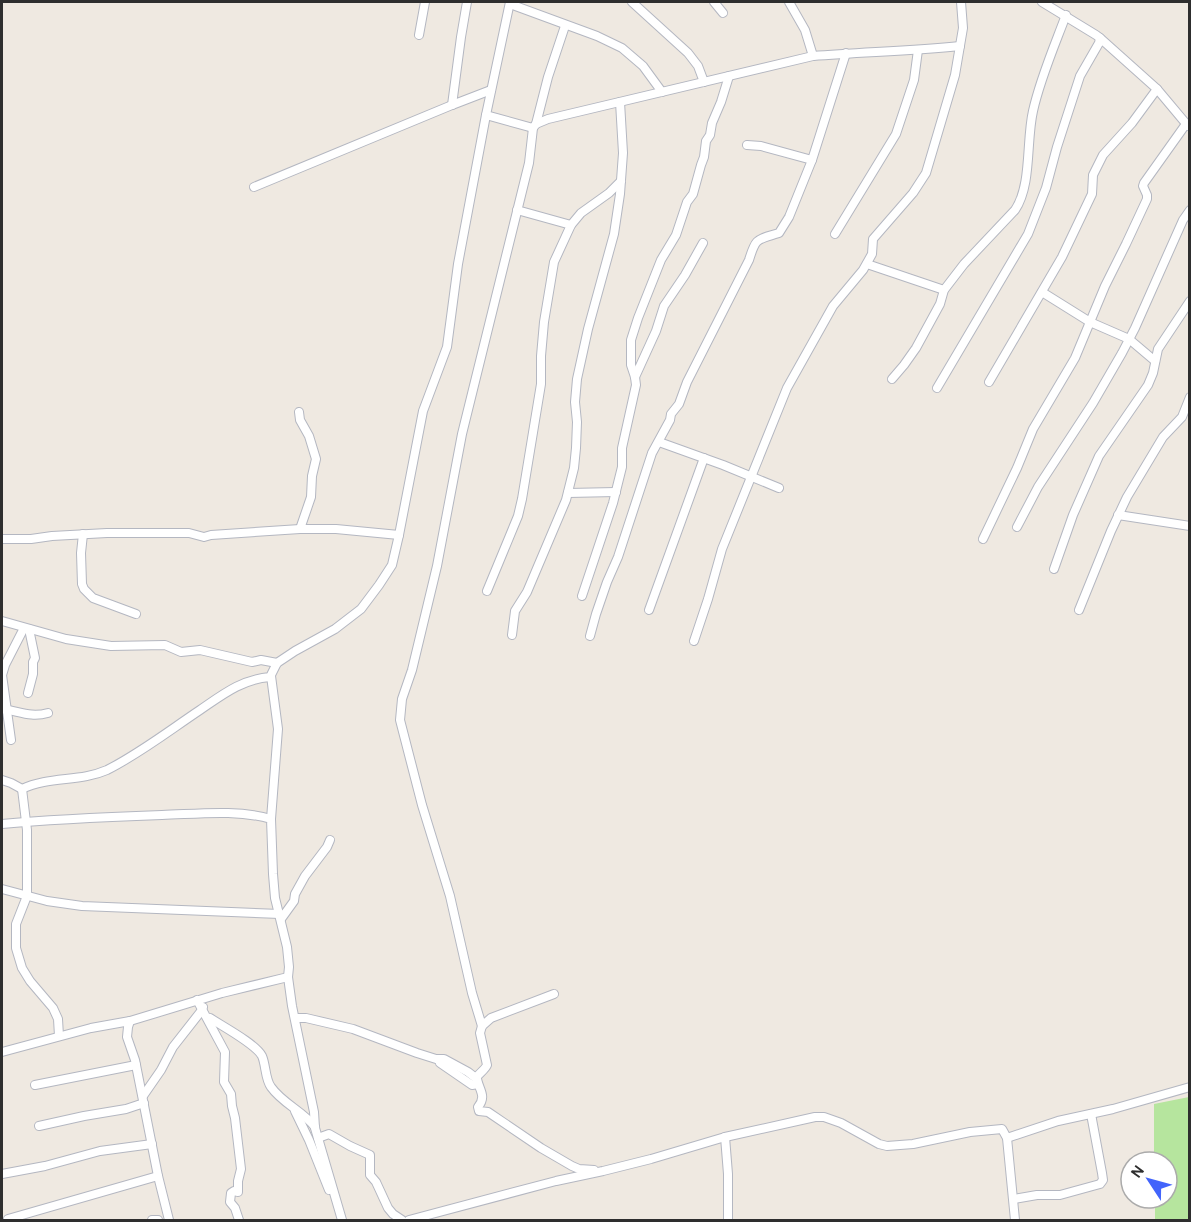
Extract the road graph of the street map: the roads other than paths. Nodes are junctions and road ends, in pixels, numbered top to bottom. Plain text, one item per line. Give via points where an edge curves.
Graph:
1 (425, 2) edge
2 (467, 2) edge
3 (632, 2) edge
4 (714, 2) edge
5 (789, 2) edge
6 (961, 2) edge
7 (1042, 2) edge
8 (510, 3) edge
9 (723, 13) dead end
10 (1065, 15) junction
11 (565, 26) junction
12 (419, 35) dead end
13 (1100, 38) junction
14 (960, 46) junction
15 (918, 50) junction
16 (846, 53) junction
17 (813, 56) junction
18 (729, 76) junction
19 (704, 81) junction
20 (1157, 89) junction
21 (491, 90) junction
22 (662, 92) junction
23 (620, 102) junction
24 (452, 105) junction
25 (486, 115) junction
26 (534, 126) junction
27 (1188, 126) edge
28 (747, 145) dead end
29 (812, 160) junction
30 (621, 181) junction
31 (254, 188) dead end
32 (517, 210) junction
33 (1190, 210) edge
34 (571, 225) junction
35 (835, 234) dead end
36 (703, 243) dead end
37 (867, 264) junction
38 (944, 290) junction
39 (1042, 292) junction
40 (1190, 301) edge
41 (1090, 322) junction
42 (1129, 339) junction
43 (1155, 362) junction
44 (635, 377) junction
45 (892, 379) dead end
46 (988, 382) dead end
47 (937, 388) dead end
48 (1190, 397) edge
49 (299, 412) dead end
50 (658, 442) junction
51 (704, 458) junction
52 (751, 476) junction
53 (779, 488) dead end
54 (616, 492) junction
55 (568, 494) junction
56 (1118, 515) junction
57 (1190, 526) edge
58 (1017, 528) dead end
59 (300, 529) junction
60 (83, 534) junction
61 (399, 535) junction
62 (2, 538) edge
63 (983, 539) dead end
64 (1054, 569) dead end
65 (487, 591) dead end
66 (582, 596) dead end
67 (649, 610) dead end
68 (1079, 610) dead end
69 (136, 614) dead end
70 (2, 621) edge
71 (27, 629) junction
72 (512, 635) dead end
73 (590, 636) dead end
74 (694, 641) dead end
75 (277, 663) junction
76 (271, 676) junction
77 (28, 693) dead end
78 (4, 709) edge
79 (48, 713) dead end
80 (11, 740) dead end
81 (2, 780) edge
82 (22, 789) junction
83 (271, 819) junction
84 (26, 822) junction
85 (2, 824) edge
86 (330, 840) dead end
87 (2, 889) edge
88 (27, 896) junction
89 (280, 916) junction
90 (288, 977) junction
91 (554, 994) dead end
92 (201, 999) junction
93 (292, 1006) junction
94 (204, 1013) junction
95 (295, 1018) junction
96 (306, 1018) junction
97 (130, 1021) junction
98 (482, 1026) junction
99 (59, 1036) junction
100 (2, 1052) edge
101 (136, 1065) junction
102 (477, 1081) junction
103 (35, 1085) dead end
104 (1190, 1087) edge
105 (143, 1099) junction
106 (295, 1110) junction
107 (1091, 1113) junction
108 (39, 1126) dead end
109 (315, 1128) junction
110 (725, 1137) junction
111 (318, 1138) junction
112 (1007, 1138) junction
113 (152, 1144) junction
114 (603, 1171) junction
115 (2, 1173) edge
116 (158, 1176) junction
117 (336, 1198) junction
118 (1014, 1199) junction
119 (8, 1219) edge
120 (152, 1221) edge
121 (158, 1221) edge
122 (170, 1221) edge
123 (239, 1221) edge
124 (342, 1221) edge
125 (402, 1221) edge
126 (409, 1221) edge
127 (728, 1221) edge
128 (1015, 1221) edge

1 - 12 street
2 - 24 street
3 - 19 street via 694,60
4 - 9 street
5 - 17 street via 805,30
6 - 14 street
7 - 10 street
8 - 11 street
8 - 21 street
10 - 13 street
10 - 38 street via 1033,111 1019,203
11 - 22 street via 622,48 643,66
11 - 26 street
13 - 20 street
13 - 47 street via 1080,76 1028,234
14 - 15 street
14 - 37 street via 949,100 926,173 873,239
15 - 16 street
15 - 35 street via 914,80 896,134
16 - 17 street
16 - 29 street
17 - 18 street
18 - 19 street
18 - 44 street via 706,141 693,194 661,260 631,340
19 - 22 street
20 - 27 street
20 - 39 street via 1103,155 1093,175 1092,194
21 - 24 street
21 - 25 street
22 - 23 street
23 - 26 street
23 - 30 street
24 - 31 street
25 - 26 street
25 - 61 street via 447,347 423,411
26 - 32 street
27 - 41 street via 1144,183 1147,200
28 - 29 street
29 - 50 street via 783,227 778,233 756,241 687,381 680,404
30 - 34 street
30 - 55 street via 614,234 577,379 576,448
32 - 34 street
32 - 98 street via 462,434 437,566 400,720
33 - 42 street
34 - 65 street via 554,262 549,288 541,384 522,499
36 - 44 street via 664,306
37 - 38 street
37 - 52 street via 833,306 787,388
38 - 45 street via 916,348
39 - 41 street
39 - 46 street
40 - 43 street via 1158,349
41 - 42 street
41 - 63 street via 1075,358 1033,429
42 - 43 street
42 - 58 street
43 - 64 street via 1148,385 1099,456
44 - 54 street
48 - 56 street via 1182,417 1159,444
49 - 59 street via 316,459 311,497
50 - 51 street
50 - 73 street
51 - 52 street
51 - 67 street
52 - 53 street
52 - 74 street via 722,549
54 - 55 street
54 - 66 street
55 - 72 street via 527,592 515,611
56 - 57 street
56 - 68 street
59 - 60 street via 204,537 189,533
59 - 61 street
60 - 62 street
60 - 69 street via 84,589 93,598
61 - 75 street via 392,565 361,609
70 - 71 street
71 - 75 street via 111,646 165,645 181,652 200,650 252,662
71 - 77 street via 35,658
71 - 78 street via 2,675
75 - 76 street
76 - 82 street via 234,687 107,769
76 - 83 street via 278,729
78 - 79 street via 39,716
78 - 80 street
81 - 82 street
82 - 84 street
83 - 84 street via 205,813
83 - 89 street via 275,898
84 - 85 street
84 - 88 street
86 - 89 street via 305,876 294,901
87 - 88 street
88 - 89 street via 82,906
88 - 99 street via 16,924 16,948 26,975 53,1008
89 - 90 street
90 - 92 street
90 - 93 street
91 - 98 street via 491,1018
92 - 94 street
92 - 97 street
93 - 95 street
93 - 96 street
94 - 105 street via 173,1047
94 - 106 street via 260,1053 269,1086
94 - 123 street via 225,1052 224,1082 231,1094 241,1169 238,1192 231,1193 230,1202
95 - 96 street
95 - 109 street
96 - 102 street via 444,1059
97 - 99 street
97 - 101 street via 127,1037
98 - 102 street via 487,1065 479,1072
99 - 100 street
101 - 103 street
101 - 105 street
102 - 114 street via 482,1090 479,1111 488,1112 572,1166
104 - 107 street
105 - 108 street via 126,1109
105 - 113 street
106 - 109 street
106 - 117 street
107 - 112 street
107 - 118 street via 1103,1180 1100,1184 1060,1195
109 - 111 street
110 - 112 street via 824,1117 886,1146 1001,1128
110 - 114 street
110 - 127 street
111 - 117 street
111 - 125 street via 329,1134 370,1155 370,1175 388,1208
112 - 118 street
113 - 115 street
113 - 116 street
114 - 126 street
116 - 119 street
116 - 122 street
117 - 124 street
118 - 128 street
120 - 121 street

